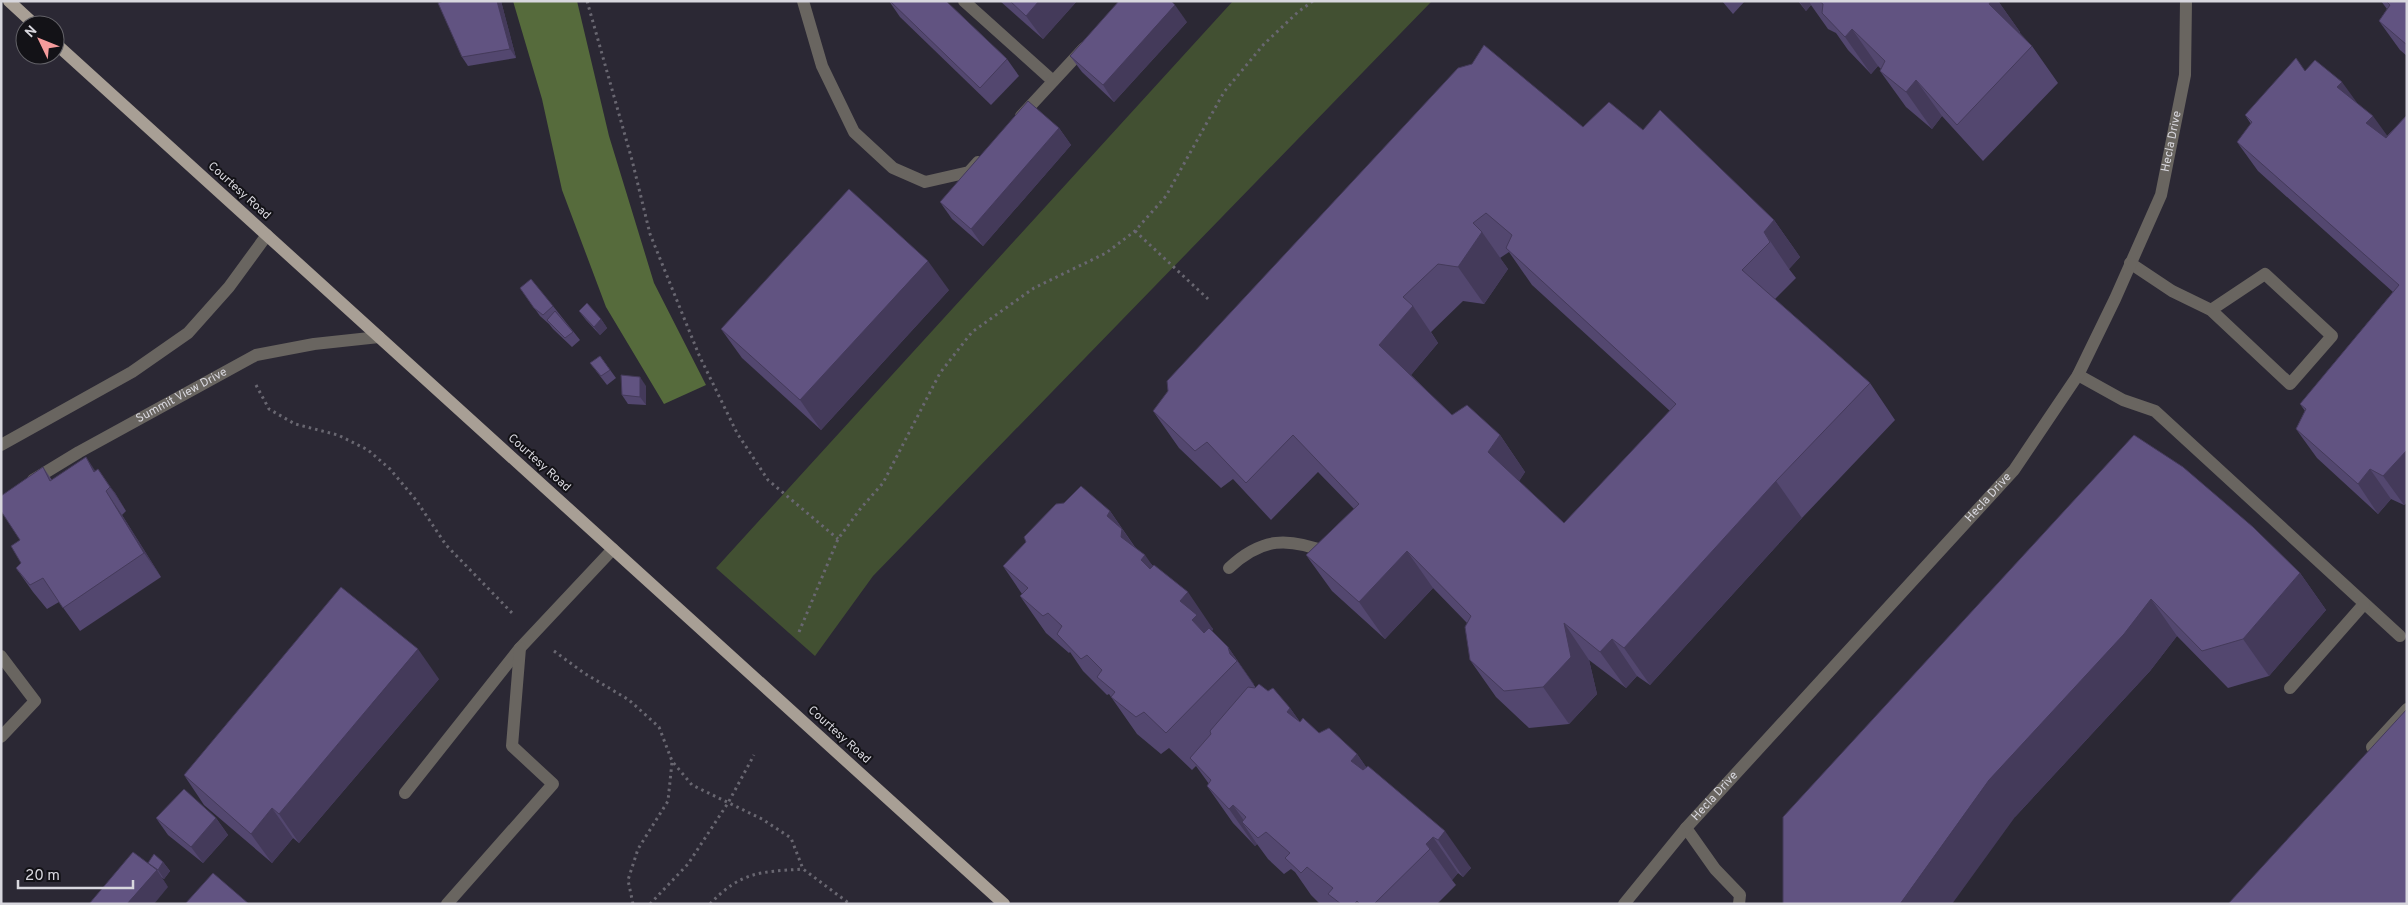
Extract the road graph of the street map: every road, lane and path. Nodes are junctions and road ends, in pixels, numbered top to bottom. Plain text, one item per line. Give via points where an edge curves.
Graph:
1 (9, 1) edge
2 (587, 1) edge
3 (803, 1) edge
4 (964, 1) edge
5 (1313, 1) edge
6 (2186, 1) edge
7 (24, 15) edge
8 (1094, 38) edge
9 (65, 52) edge
10 (1054, 81) junction
11 (1014, 123) edge
12 (988, 151) edge
13 (1135, 231) junction
14 (267, 235) junction
15 (2130, 263) junction
16 (1208, 299) dead end
17 (2211, 310) junction
18 (379, 337) junction
19 (243, 362) junction
20 (2078, 375) junction
21 (1, 445) edge
22 (24, 485) edge
23 (838, 538) junction
24 (613, 549) junction
25 (1338, 557) edge
26 (1229, 568) dead end
27 (2364, 604) junction
28 (799, 632) dead end
29 (532, 634) junction
30 (2400, 636) dead end
31 (520, 648) junction
32 (1, 656) edge
33 (2290, 688) dead end
34 (2407, 709) edge
35 (1, 737) edge
36 (754, 755) dead end
37 (2360, 760) edge
38 (672, 761) junction
39 (406, 793) dead end
40 (728, 803) junction
41 (1686, 828) junction
42 (804, 869) junction
43 (447, 904) edge
44 (633, 904) edge
45 (650, 904) edge
46 (710, 904) edge
47 (850, 904) edge
48 (1004, 904) edge
49 (1624, 904) edge
50 (1739, 904) edge

1 - 7 main road
2 - 23 path via 650,234 699,355 736,433 768,480
3 - 12 street via 822,66 854,132 893,168 926,182 969,172
4 - 10 street
5 - 13 path via 1264,44 1224,92 1166,196
6 - 15 street, Hecla Drive via 2185,75 2161,195
8 - 10 street
9 - 14 main road, Courtesy Road
10 - 11 street
13 - 16 path
13 - 23 path via 1106,253 1034,288 972,332 940,373 883,483
14 - 18 main road, Courtesy Road
14 - 21 street via 229,287 188,333 132,372
15 - 17 street via 2172,292
15 - 20 street, Hecla Drive
17 - 17 street via 2290,384 2332,336 2265,274
18 - 19 street, Summit View Drive via 314,344 256,355
18 - 24 main road, Courtesy Road
19 - 22 street, Summit View Drive
19 - 29 path via 269,409 295,424 338,435 368,450 390,469 416,500 446,545
20 - 27 street via 2123,400 2155,411
20 - 41 street, Hecla Drive via 2014,470
23 - 28 path
24 - 29 street
24 - 48 main road, Courtesy Road
25 - 26 street via 1308,545 1290,542 1264,544 1243,554
27 - 30 street
27 - 33 street
29 - 31 street
29 - 38 path via 584,673 629,700 659,727
31 - 39 street
31 - 43 street via 512,746 553,784
32 - 35 street via 35,701
34 - 37 street
36 - 40 path
38 - 40 path via 692,785
38 - 44 path via 668,801 638,849 628,880
40 - 42 path via 762,819 791,838
40 - 45 path via 688,864
41 - 49 street, Hecla Drive
41 - 50 street via 1715,868 1740,895
42 - 46 path via 758,872 725,888
42 - 47 path

